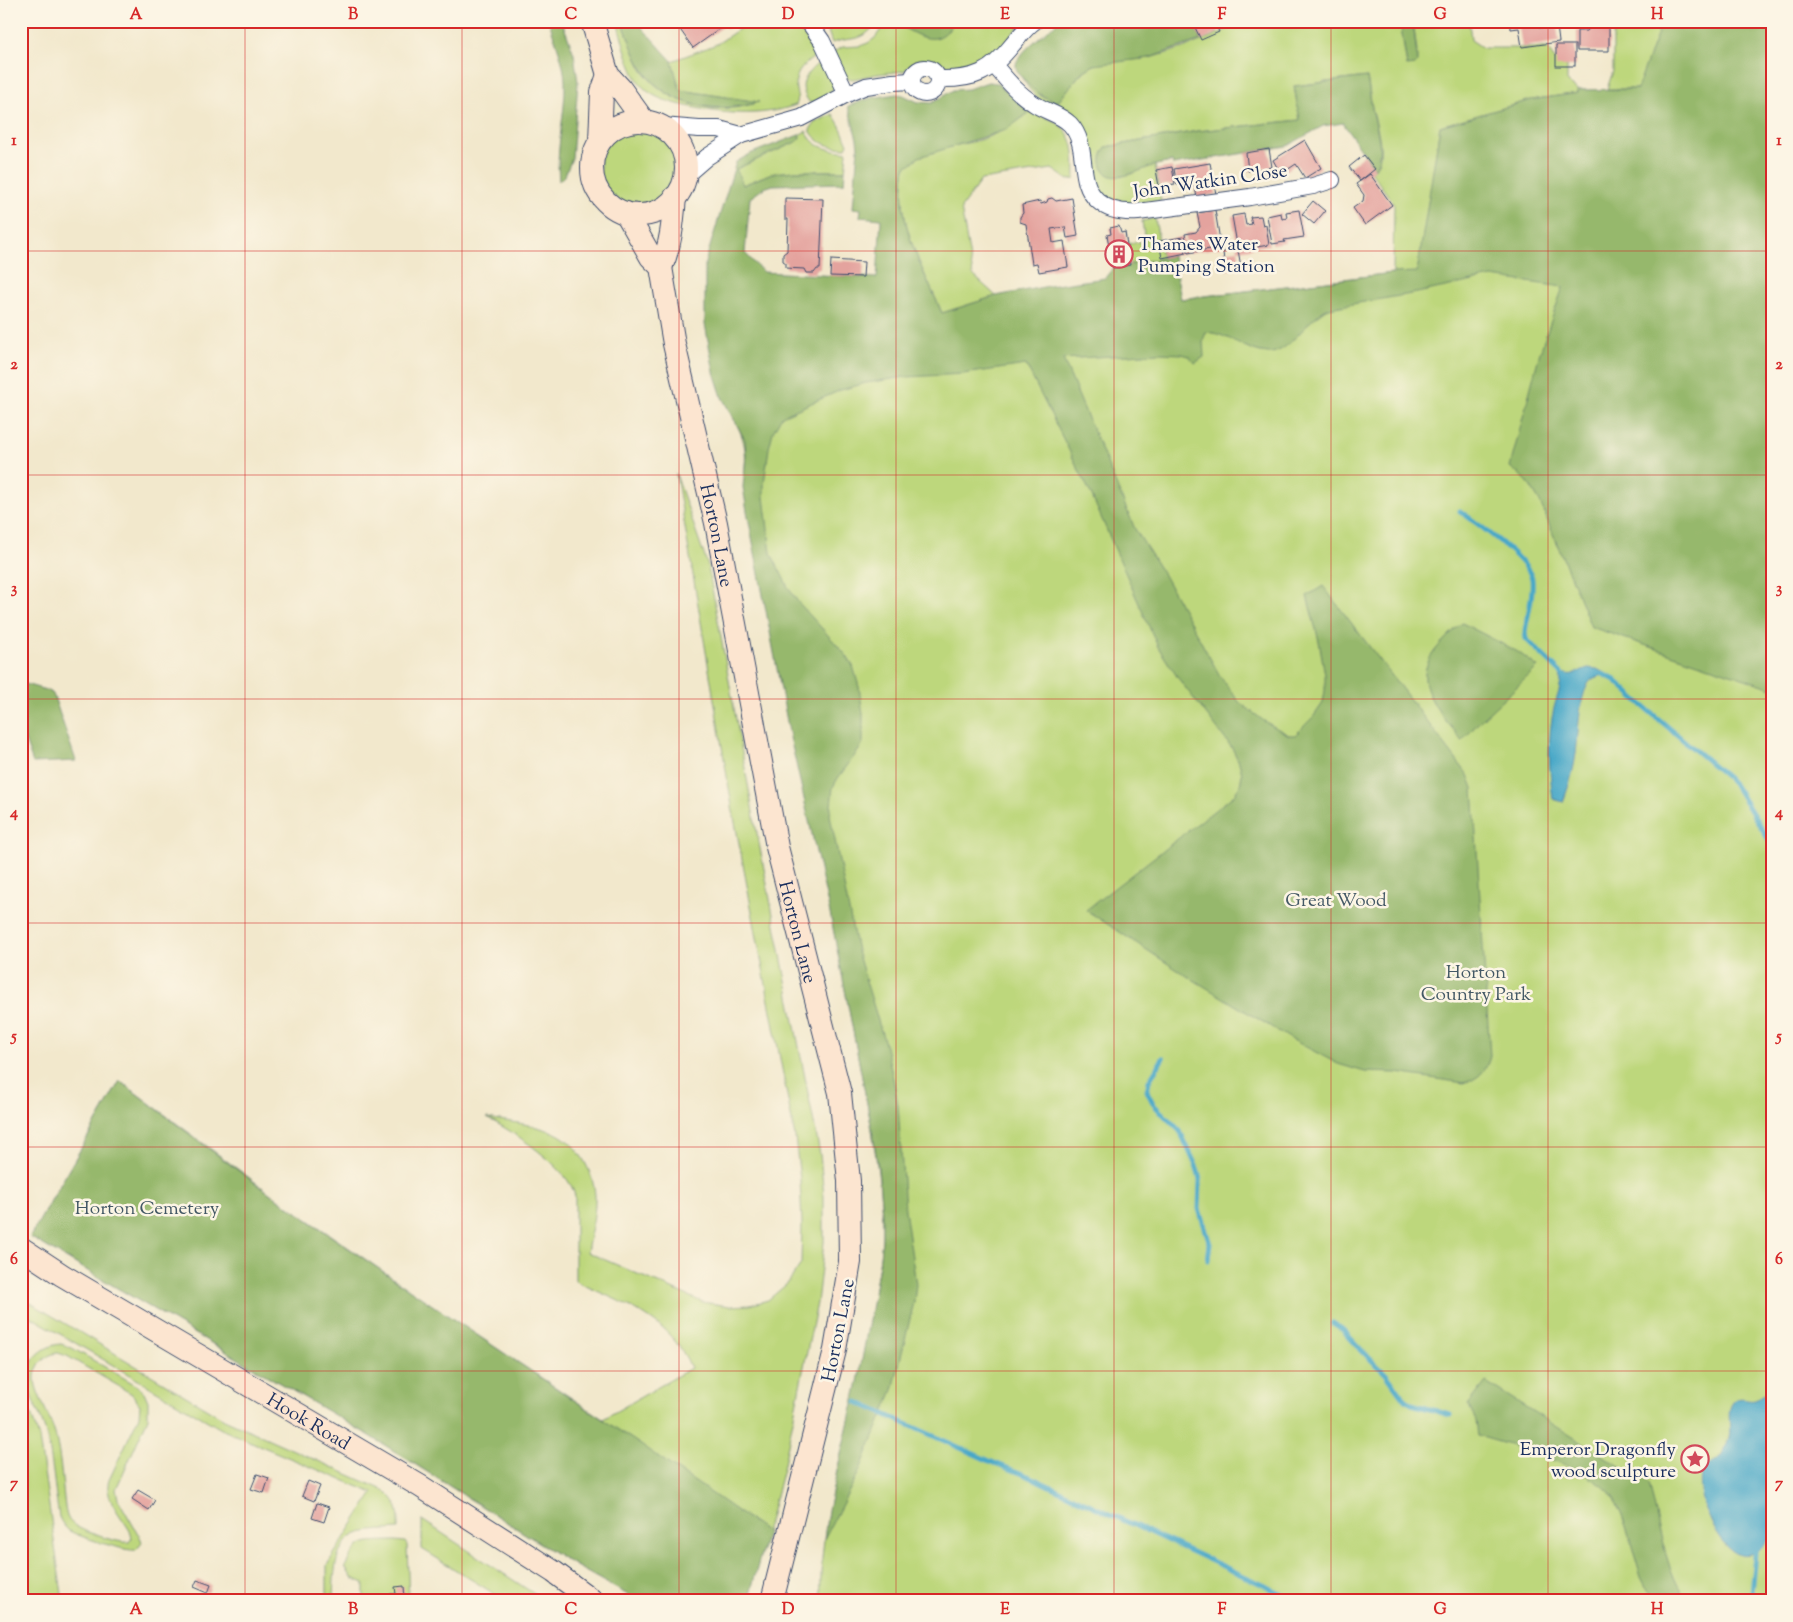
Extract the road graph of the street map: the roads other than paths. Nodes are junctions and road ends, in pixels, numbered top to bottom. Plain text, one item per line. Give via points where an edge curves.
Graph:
1 (592, 21) edge
2 (808, 21) edge
3 (1035, 21) edge
4 (994, 65) junction
5 (608, 75) junction
6 (847, 94) junction
7 (652, 123) junction
8 (741, 134) junction
9 (600, 141) junction
10 (685, 176) junction
11 (1332, 180) dead end
12 (675, 197) junction
13 (626, 213) junction
14 (661, 267) junction
15 (21, 1248) edge
16 (773, 1599) edge
17 (593, 1601) edge

1 - 5 street
2 - 6 street via 822,41
3 - 4 street
4 - 6 street via 975,76 938,80 933,71 924,68 915,72 912,81 872,84
4 - 11 street, John Watkin Close via 1024,97 1071,126 1081,143 1088,188 1098,201 1112,210 1144,212 1250,197
5 - 7 street
5 - 9 street via 602,92
6 - 8 street via 801,118
7 - 8 street
7 - 9 street via 626,122 611,129
7 - 10 street via 676,139 684,156
8 - 10 street
9 - 13 street via 592,157 595,184 610,205
10 - 12 street
12 - 13 street via 653,212
12 - 14 street, Horton Lane via 667,255
13 - 14 street, Horton Lane via 651,257
14 - 16 street, Horton Lane via 674,344 716,523 777,848 840,1093 849,1181 850,1262 835,1350
15 - 17 street, Hook Road via 420,1486 554,1572

